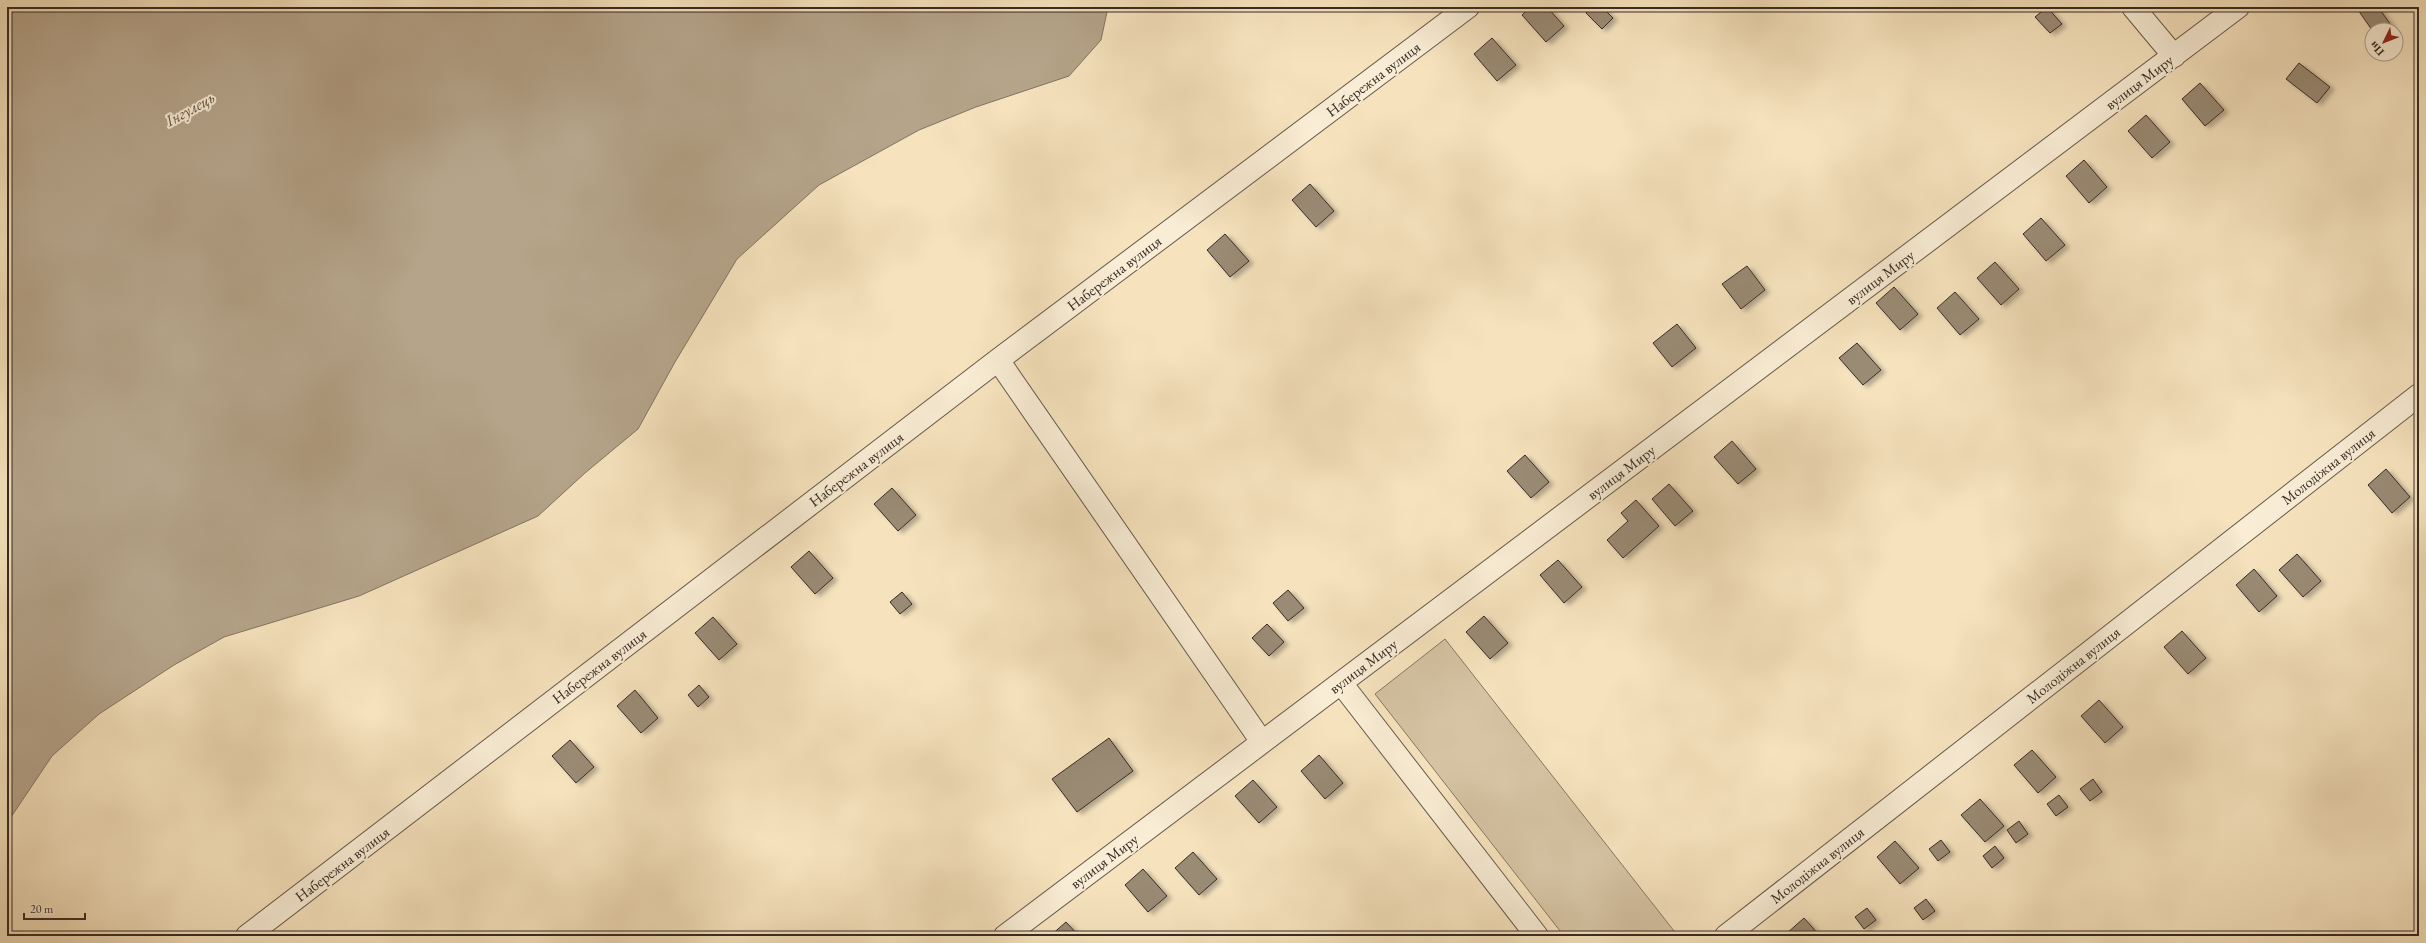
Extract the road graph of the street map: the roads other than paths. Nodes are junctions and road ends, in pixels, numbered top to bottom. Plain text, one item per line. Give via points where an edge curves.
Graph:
1 (1468, 7) edge
2 (2133, 7) edge
3 (2238, 7) edge
4 (2174, 56) junction
5 (998, 360) junction
6 (2419, 395) edge
7 (1341, 683) junction
8 (1262, 742) junction
9 (247, 936) edge
10 (1005, 936) edge
11 (1537, 936) edge
12 (1726, 936) edge

1 - 5 street, Набережна вулиця
2 - 4 street
3 - 4 street, вулиця Миру
4 - 7 street, вулиця Миру
5 - 8 street
5 - 9 street, Набережна вулиця
6 - 12 street, Молодіжна вулиця
7 - 8 street, вулиця Миру
7 - 11 street
8 - 10 street, вулиця Миру

